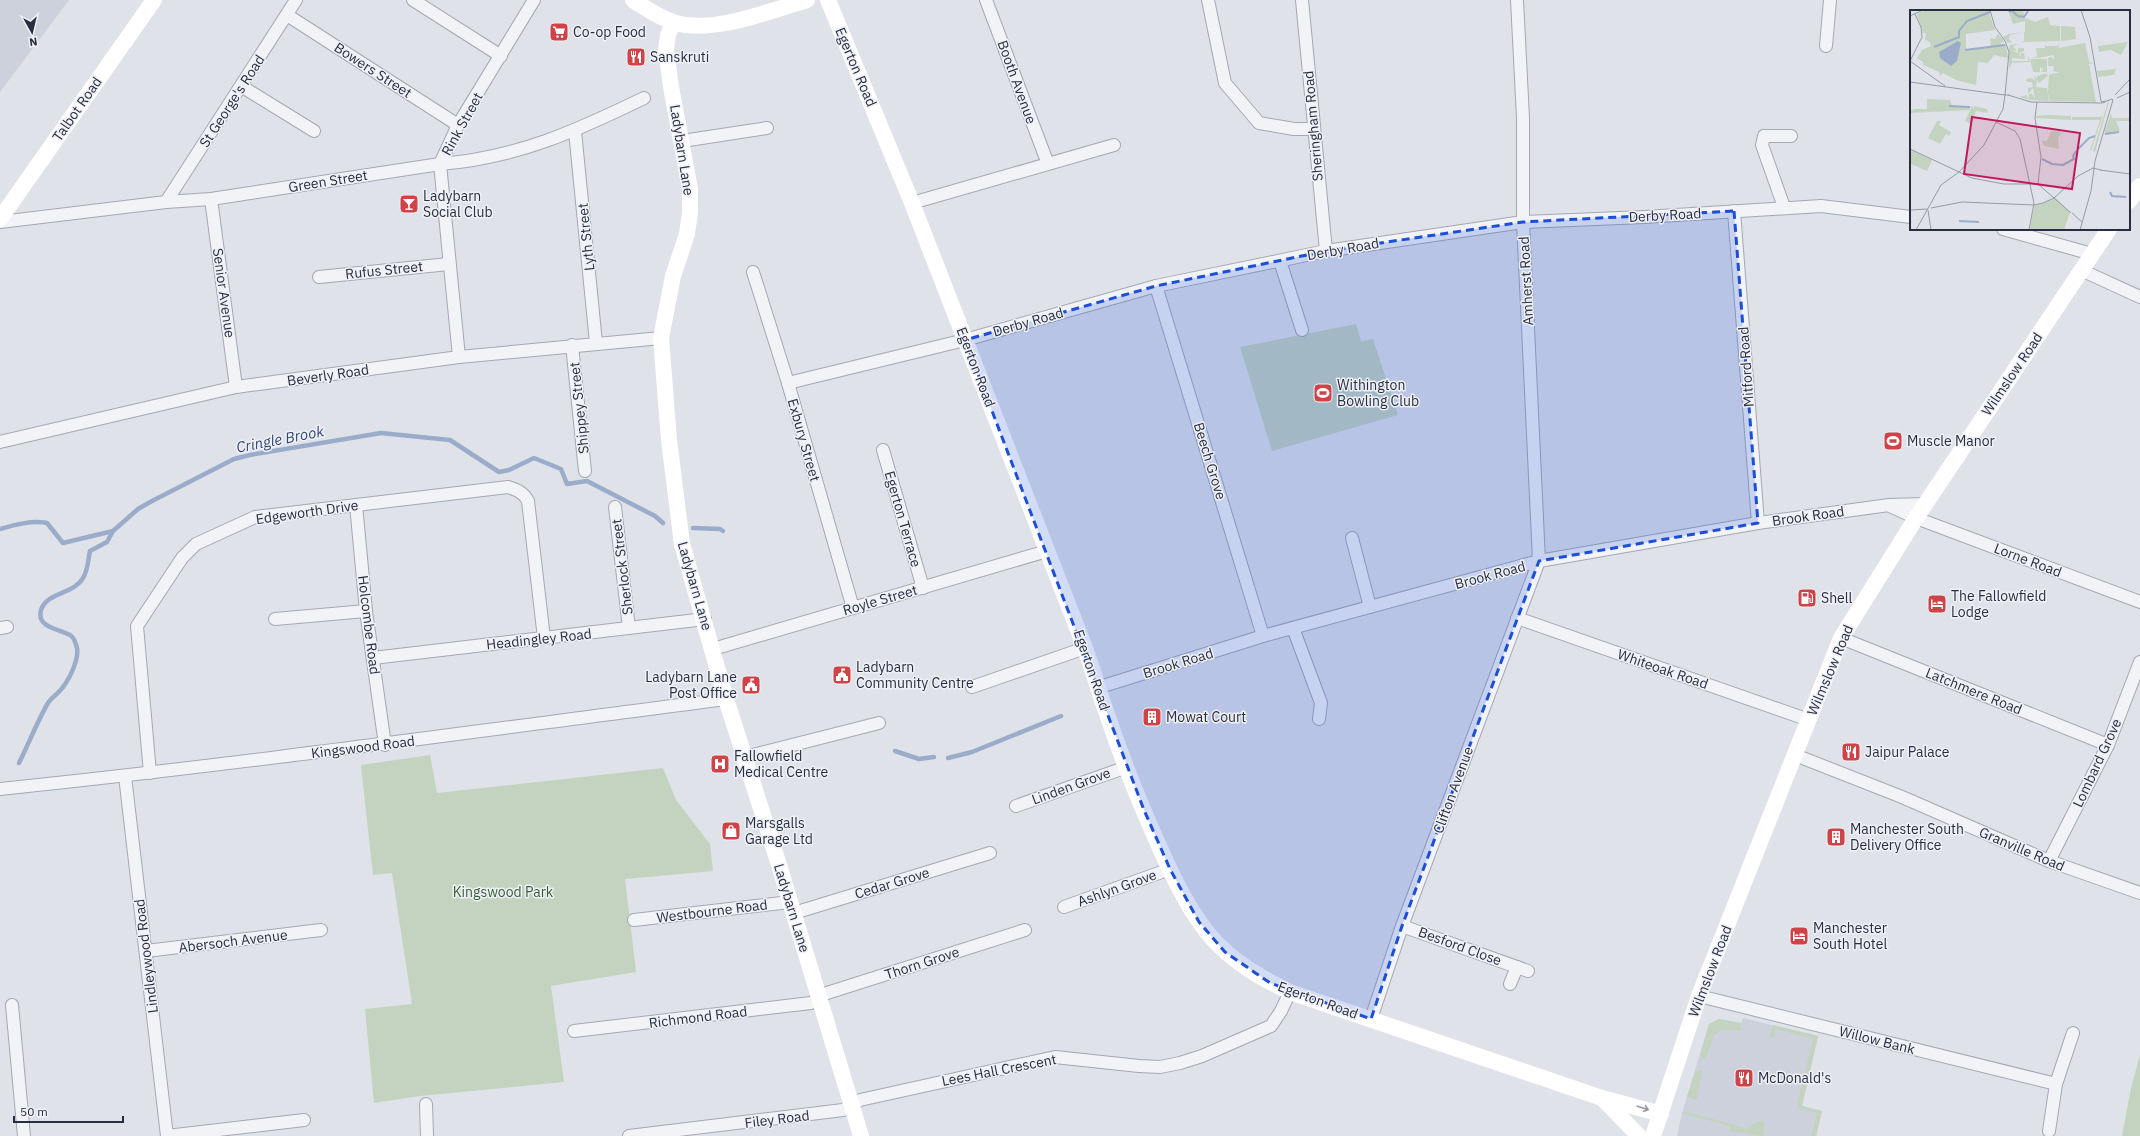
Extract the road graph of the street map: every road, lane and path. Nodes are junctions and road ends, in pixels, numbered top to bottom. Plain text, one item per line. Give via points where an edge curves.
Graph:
1 (154, 0) edge
2 (296, 0) edge
3 (413, 0) edge
4 (534, 0) edge
5 (633, 0) edge
6 (806, 0) edge
7 (828, 0) edge
8 (986, 0) edge
9 (1208, 0) edge
10 (1302, 0) edge
11 (1517, 0) edge
12 (1830, 0) edge
13 (287, 14) junction
14 (673, 22) junction
15 (1826, 46) dead end
16 (500, 56) junction
17 (241, 86) junction
18 (644, 98) dead end
19 (458, 125) junction
20 (767, 128) dead end
21 (1313, 129) junction
22 (314, 131) dead end
23 (575, 131) junction
24 (1791, 136) dead end
25 (682, 141) junction
26 (1114, 145) dead end
27 (440, 164) junction
28 (1048, 164) junction
29 (2140, 186) edge
30 (211, 199) junction
31 (2130, 200) edge
32 (166, 202) junction
33 (912, 203) junction
34 (1784, 207) junction
35 (1734, 211) junction
36 (1910, 217) edge
37 (0, 221) edge
38 (1523, 222) junction
39 (2007, 230) edge
40 (2108, 230) edge
41 (1326, 251) junction
42 (2092, 254) junction
43 (1280, 261) junction
44 (450, 264) junction
45 (2081, 270) junction
46 (753, 272) dead end
47 (319, 277) dead end
48 (1156, 286) junction
49 (2140, 297) edge
50 (1302, 330) dead end
51 (661, 338) junction
52 (965, 340) junction
53 (596, 343) junction
54 (572, 345) junction
55 (459, 357) junction
56 (788, 384) junction
57 (236, 387) junction
58 (0, 442) edge
59 (883, 450) dead end
60 (585, 471) dead end
61 (1925, 504) junction
62 (356, 505) junction
63 (1889, 505) junction
64 (615, 507) dead end
65 (1916, 518) junction
66 (1758, 523) junction
67 (1352, 538) dead end
68 (1047, 551) junction
69 (1539, 562) junction
70 (923, 588) junction
71 (2140, 602) edge
72 (1370, 607) junction
73 (853, 608) junction
74 (366, 611) junction
75 (1517, 618) junction
76 (705, 619) junction
77 (275, 620) dead end
78 (630, 628) junction
79 (1293, 628) junction
80 (1263, 636) junction
81 (544, 638) junction
82 (1841, 638) junction
83 (1085, 648) junction
84 (713, 649) junction
85 (373, 658) junction
86 (2140, 662) edge
87 (972, 687) dead end
88 (1100, 687) junction
89 (726, 699) junction
90 (1319, 719) dead end
91 (1809, 720) junction
92 (879, 723) dead end
93 (385, 745) junction
94 (2108, 745) junction
95 (1795, 755) junction
96 (746, 757) junction
97 (1127, 767) junction
98 (150, 773) junction
99 (125, 776) junction
100 (0, 789) edge
101 (1016, 806) dead end
102 (990, 853) dead end
103 (2049, 861) junction
104 (1170, 869) junction
105 (2140, 893) edge
106 (792, 907) junction
107 (1064, 907) dead end
108 (634, 920) dead end
109 (1402, 926) junction
110 (321, 930) dead end
111 (1025, 930) dead end
112 (146, 951) junction
113 (1510, 984) dead end
114 (1290, 992) junction
115 (1699, 996) junction
116 (819, 997) junction
117 (12, 1005) dead end
118 (1371, 1019) junction
119 (574, 1031) dead end
120 (2073, 1033) dead end
121 (2056, 1084) junction
122 (1602, 1098) junction
123 (426, 1104) dead end
124 (852, 1105) junction
125 (1660, 1114) junction
126 (304, 1120) dead end
127 (2049, 1131) dead end
128 (24, 1136) edge
129 (167, 1136) edge
130 (428, 1136) edge
131 (629, 1136) edge
132 (860, 1136) edge
133 (1639, 1136) edge
134 (1654, 1136) edge

1 - 37 street, Talbot Road
2 - 13 street, St George's Road
3 - 16 street
4 - 16 street, Rink Street
5 - 14 street
6 - 14 street via 717,25 699,27
7 - 33 street, Egerton Road
8 - 28 street, Booth Avenue
9 - 21 street via 1225,83 1258,124
10 - 21 street, Sheringham Road
11 - 38 street, Amherst Road via 1523,118
12 - 15 street
13 - 17 street, St George's Road
13 - 19 street, Bowers Street
14 - 25 street, Ladybarn Lane via 666,50
16 - 19 street, Rink Street
17 - 22 street
17 - 32 street, St George's Road
18 - 23 street, Green Street
19 - 27 street, Rink Street
20 - 25 street
21 - 41 street, Sheringham Road
23 - 27 street, Green Street via 528,149 468,162
23 - 53 street, Lyth Street
24 - 34 street via 1764,136 1762,145
25 - 51 street, Ladybarn Lane via 690,190 690,212 687,234 673,276
26 - 28 street
27 - 30 street, Green Street
27 - 44 street, Rink Street
28 - 33 street
29 - 31 street
30 - 32 street, Green Street
30 - 57 street, Senior Avenue
32 - 37 street, Green Street
33 - 52 street, Egerton Road
34 - 35 street, Derby Road
34 - 36 street, Derby Road via 1821,206
35 - 38 street, Derby Road
35 - 66 street, Mitford Road
38 - 41 street, Derby Road
38 - 69 street, Amherst Road
39 - 42 street
40 - 42 street, Wilmslow Road
41 - 43 street, Derby Road
42 - 45 street, Wilmslow Road
43 - 48 street, Derby Road
43 - 50 street
44 - 47 street, Rufus Street
44 - 55 street, Rink Street
45 - 49 street
45 - 61 street, Wilmslow Road
46 - 56 street, Exbury Street
48 - 52 street, Derby Road
48 - 80 street, Beech Grove
51 - 53 street, Beverly Road
51 - 76 street, Ladybarn Lane via 669,440 682,544
52 - 56 street, Derby Road
52 - 68 street, Egerton Road
53 - 54 street, Beverly Road
54 - 55 street, Beverly Road
54 - 60 street, Shippey Street
55 - 57 street, Beverly Road
56 - 73 street, Exbury Street
57 - 58 street, Beverly Road
59 - 70 street, Egerton Terrace
61 - 63 street, Brook Road
61 - 65 street, Wilmslow Road
62 - 74 street, Holcombe Road
62 - 81 street, Edgeworth Drive via 508,487 518,490 528,501
62 - 98 street, Edgeworth Drive via 255,517 196,544 182,558 137,626
63 - 65 street
63 - 66 street, Brook Road
64 - 78 street, Sherlock Street
65 - 71 street, Lorne Road
65 - 82 street, Wilmslow Road
66 - 69 street, Brook Road
67 - 72 street
68 - 70 street, Royle Street
68 - 83 street, Egerton Road
69 - 72 street, Brook Road
69 - 75 street, Clifton Avenue
70 - 73 street, Royle Street
72 - 79 street, Brook Road
73 - 84 street, Royle Street
74 - 77 street
74 - 85 street, Holcombe Road
75 - 91 street, Whiteoak Road
75 - 109 street, Clifton Avenue
76 - 78 street, Headingley Road
76 - 84 street, Ladybarn Lane
78 - 81 street, Headingley Road
79 - 80 street, Brook Road
79 - 90 street via 1321,703
80 - 88 street, Brook Road
81 - 85 street, Headingley Road
82 - 91 street, Wilmslow Road
82 - 94 street, Latchmere Road
83 - 87 street
83 - 88 street, Egerton Road
84 - 89 street, Ladybarn Lane
85 - 93 street, Holcombe Road
86 - 94 street, Lombard Grove
88 - 97 street, Egerton Road
89 - 93 street, Kingswood Road
89 - 96 street, Ladybarn Lane
91 - 95 street, Wilmslow Road
92 - 96 street
93 - 98 street, Kingswood Road
94 - 103 street, Lombard Grove
95 - 103 street, Granville Road
95 - 115 street, Wilmslow Road
96 - 106 street, Ladybarn Lane
97 - 101 street, Linden Grove
97 - 104 street, Egerton Road
98 - 99 street, Kingswood Road
99 - 100 street, Kingswood Road
99 - 112 street, Lindleywood Road
102 - 106 street, Cedar Grove
103 - 105 street, Granville Road
104 - 107 street, Ashlyn Grove
104 - 114 street, Egerton Road via 1199,922 1225,952 1253,973
106 - 108 street, Westbourne Road
106 - 116 street, Ladybarn Lane
109 - 113 street, Besford Close via 1522,969
109 - 118 street, Clifton Avenue
110 - 112 street, Abersoch Avenue
111 - 116 street, Thorn Grove
112 - 129 street, Lindleywood Road
114 - 118 street, Egerton Road
114 - 124 street, Lees Hall Crescent via 1271,1026 1180,1063 1160,1067 1139,1066 1055,1057 860,1100
115 - 121 street, Willow Bank
115 - 125 street, Wilmslow Road
116 - 119 street, Richmond Road via 811,1003
116 - 124 street, Ladybarn Lane
117 - 128 street
118 - 122 street, Egerton Road
120 - 121 street
121 - 127 street
122 -> 125 street, Egerton Road
122 - 133 street, Egerton Road
123 - 130 street
124 - 131 street, Filey Road via 843,1110
124 - 132 street, Ladybarn Lane
125 - 134 street, Wilmslow Road
126 - 129 street

